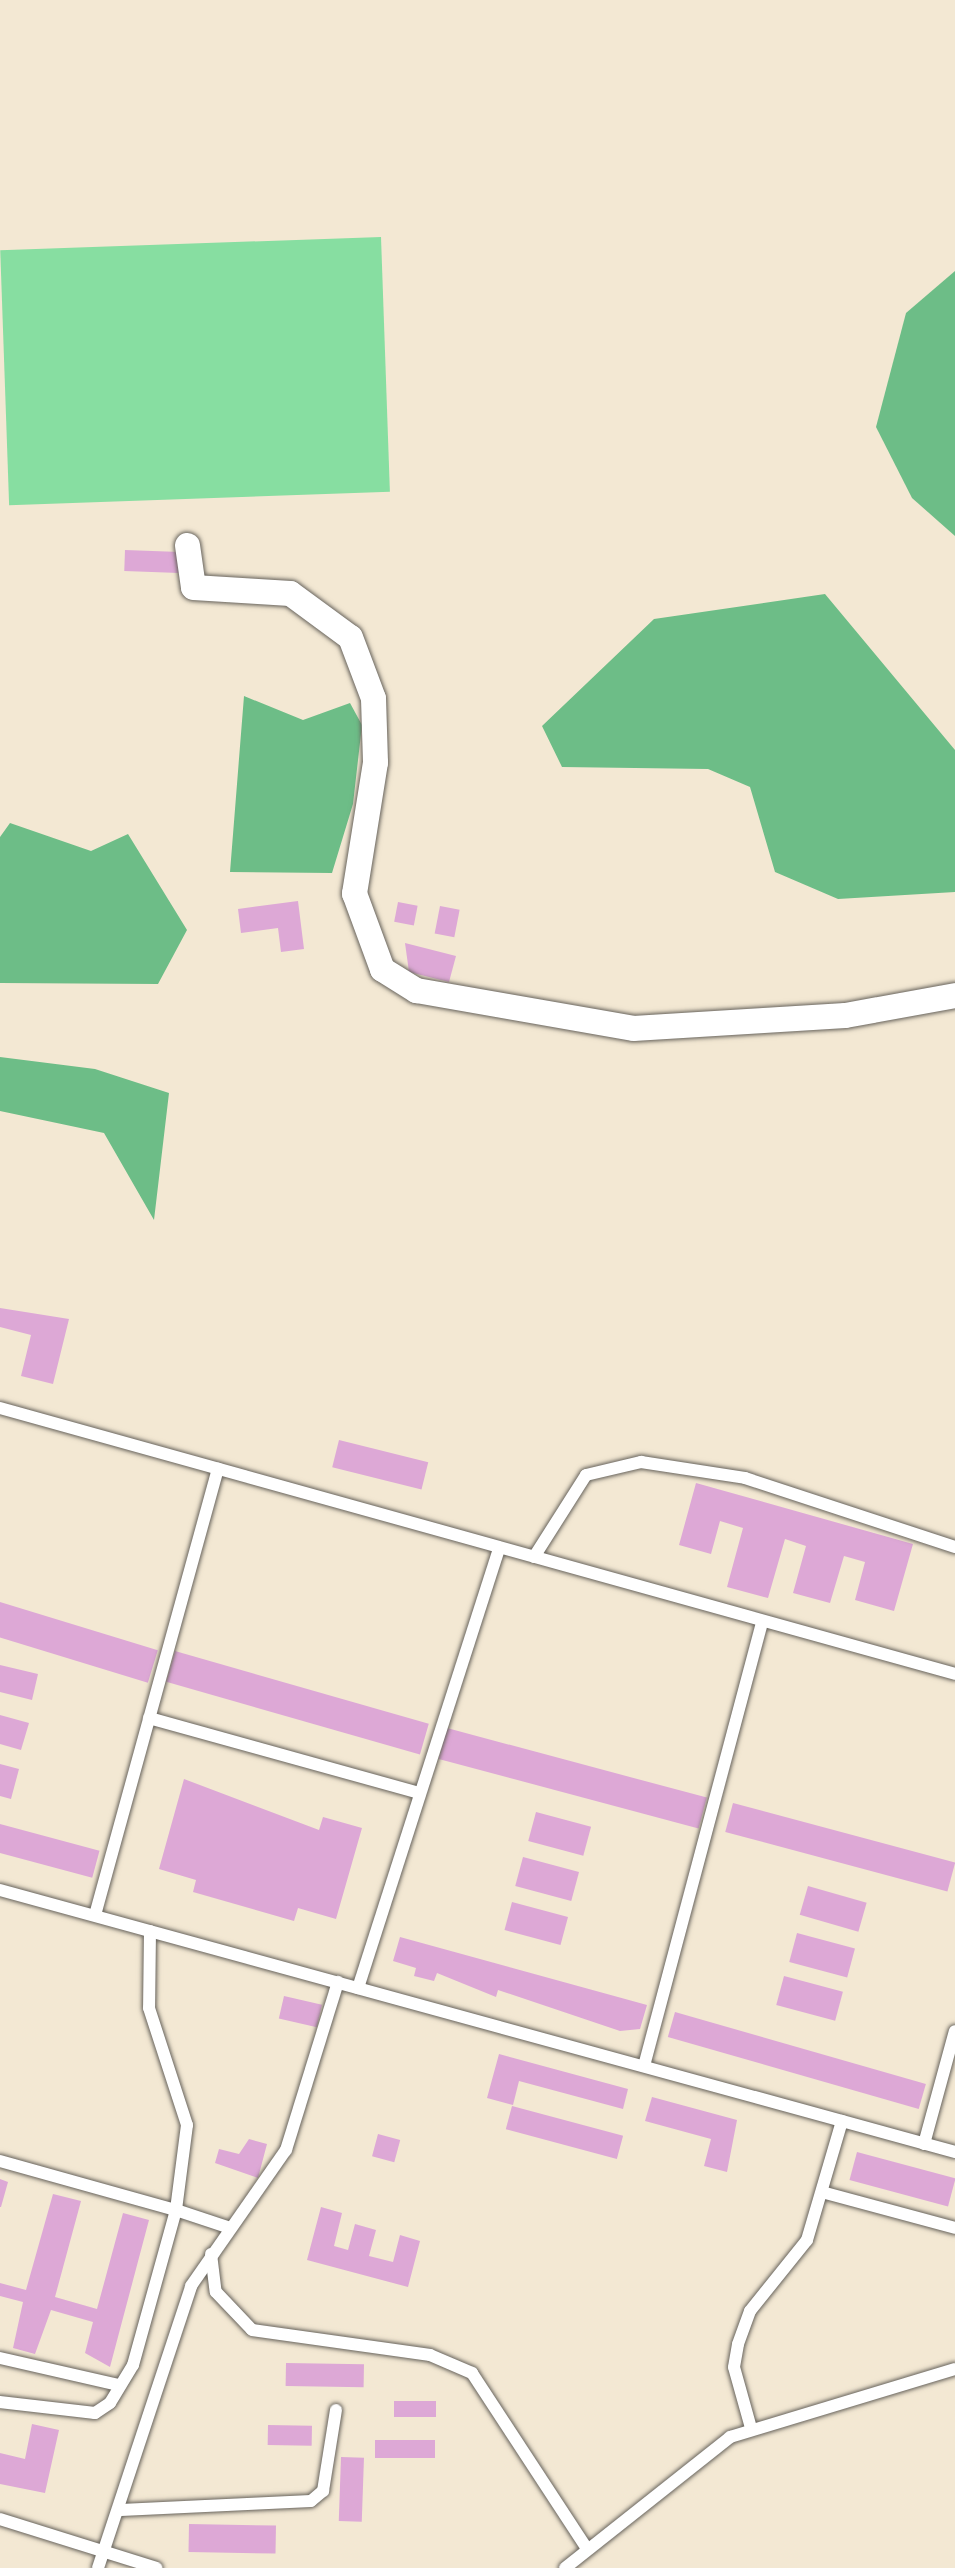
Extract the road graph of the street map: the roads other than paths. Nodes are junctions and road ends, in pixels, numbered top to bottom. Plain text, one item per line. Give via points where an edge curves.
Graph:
1 (187, 545) dead end
2 (955, 995) edge
3 (0, 1408) edge
4 (218, 1468) junction
5 (955, 1547) edge
6 (498, 1548) junction
7 (534, 1558) junction
8 (762, 1621) junction
9 (955, 1674) edge
10 (149, 1718) junction
11 (420, 1794) junction
12 (0, 1890) edge
13 (95, 1916) junction
14 (150, 1931) junction
15 (338, 1982) junction
16 (358, 1988) junction
17 (955, 2031) edge
18 (644, 2066) junction
19 (842, 2121) junction
20 (924, 2144) junction
21 (955, 2152) edge
22 (0, 2161) edge
23 (822, 2192) junction
24 (176, 2210) junction
25 (227, 2227) junction
26 (955, 2228) edge
27 (212, 2246) junction
28 (0, 2358) edge
29 (955, 2369) edge
30 (119, 2385) junction
31 (0, 2402) edge
32 (336, 2410) dead end
33 (751, 2428) junction
34 (121, 2510) junction
35 (0, 2519) edge
36 (587, 2549) junction
37 (109, 2554) junction
38 (98, 2568) edge
39 (156, 2568) edge
40 (565, 2568) edge

1 - 2 street via 193,586 290,593 350,637 373,698 375,762 354,893 382,969 416,990 633,1028 844,1016
3 - 4 lane
4 - 6 lane
4 - 10 lane
5 - 7 lane via 745,1478 641,1462 586,1475
6 - 7 lane
6 - 11 lane
7 - 8 lane
8 - 9 lane
8 - 18 lane
10 - 11 lane
10 - 13 lane
11 - 16 lane
12 - 13 lane
13 - 14 lane
14 - 15 lane
14 - 24 lane via 148,2008 187,2125
15 - 16 lane
15 - 25 lane via 286,2150
16 - 18 lane
17 - 20 lane
18 - 19 lane
19 - 20 lane
19 - 23 lane
20 - 21 lane
22 - 24 lane
23 - 26 lane
23 - 33 lane via 807,2240 750,2310 738,2344 734,2367
24 - 25 lane
24 - 30 lane
25 - 27 lane
27 - 34 lane via 191,2286
27 - 36 lane via 216,2292 252,2330 430,2355 472,2374
28 - 30 lane
29 - 33 lane
30 - 31 lane via 95,2414
32 - 34 lane via 323,2491 311,2501
33 - 36 lane via 654,2490
34 - 37 lane
35 - 37 lane
36 - 40 lane
37 - 38 lane
37 - 39 lane

